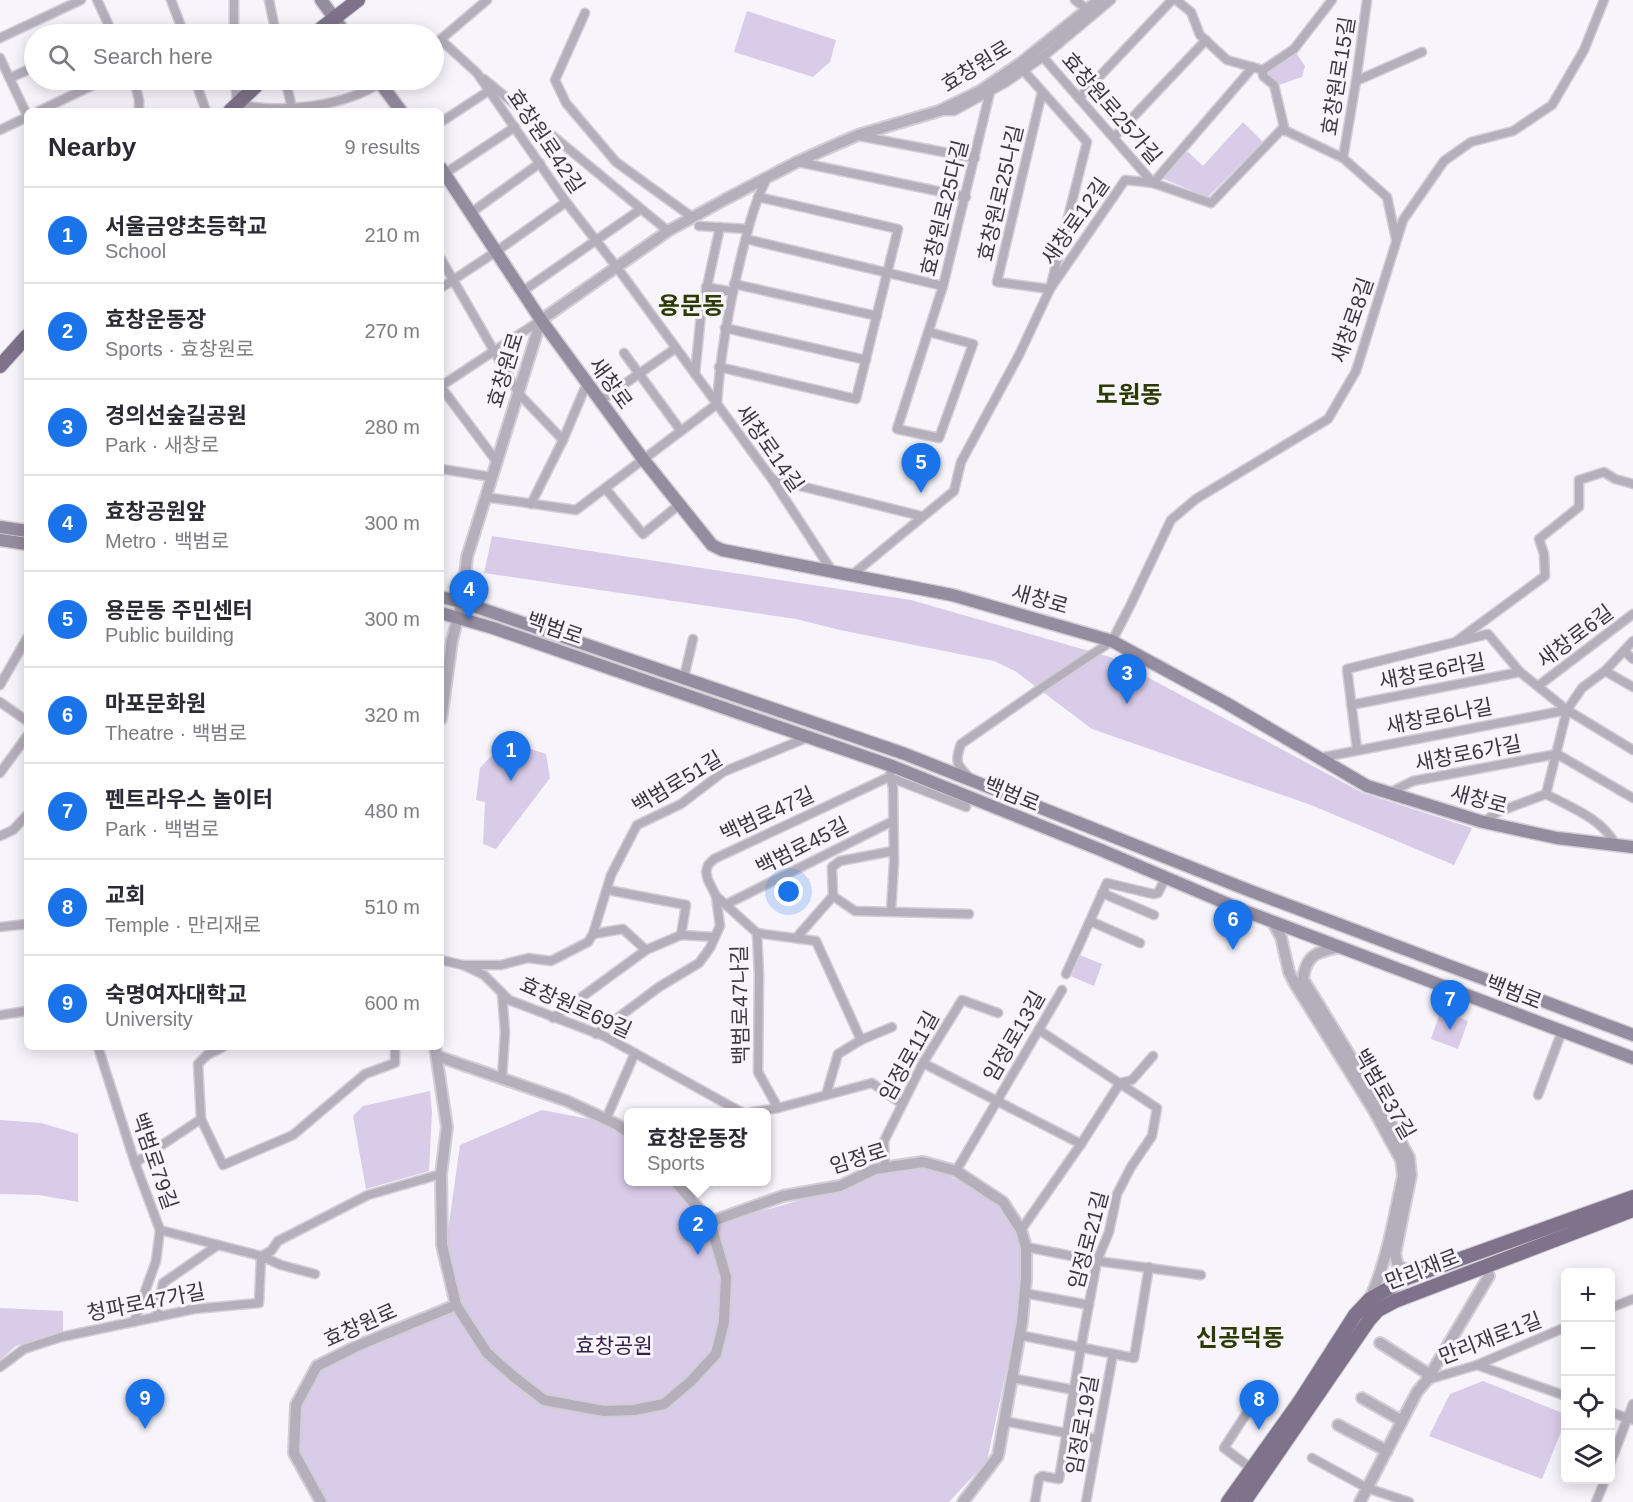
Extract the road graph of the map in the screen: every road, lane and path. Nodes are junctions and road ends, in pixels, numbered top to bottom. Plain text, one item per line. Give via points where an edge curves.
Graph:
1 (81, 0) edge
2 (97, 0) edge
3 (171, 0) edge
4 (234, 0) edge
5 (269, 0) edge
6 (321, 0) edge
7 (358, 0) edge
8 (487, 0) edge
9 (1075, 0) edge
10 (1099, 0) edge
11 (1111, 0) edge
12 (1174, 0) edge
13 (1332, 0) edge
14 (1367, 0) edge
15 (1604, 0) edge
16 (1087, 9) junction
17 (585, 13) dead end
18 (334, 18) junction
19 (30, 24) edge
20 (106, 24) edge
21 (180, 24) edge
22 (234, 24) edge
23 (274, 24) edge
24 (326, 24) edge
25 (338, 24) edge
26 (24, 27) edge
27 (444, 36) edge
28 (0, 38) edge
29 (1206, 39) junction
30 (444, 47) edge
31 (1422, 52) dead end
32 (1043, 57) junction
33 (0, 58) edge
34 (1253, 67) junction
35 (1263, 70) junction
36 (1023, 71) junction
37 (24, 72) edge
38 (477, 73) junction
39 (10, 78) junction
40 (1356, 81) junction
41 (83, 90) edge
42 (136, 90) edge
43 (198, 90) edge
44 (234, 90) edge
45 (252, 90) edge
46 (287, 90) edge
47 (370, 90) edge
48 (387, 90) edge
49 (489, 90) junction
50 (990, 92) junction
51 (1042, 92) junction
52 (1079, 98) junction
53 (45, 108) edge
54 (139, 108) edge
55 (203, 108) edge
56 (233, 108) edge
57 (255, 108) edge
58 (292, 108) edge
59 (298, 108) edge
60 (399, 108) edge
61 (24, 109) edge
62 (939, 111) junction
63 (24, 118) edge
64 (444, 120) edge
65 (515, 127) junction
66 (0, 130) edge
67 (1285, 131) junction
68 (858, 135) junction
69 (1114, 137) junction
70 (975, 158) junction
71 (1343, 158) junction
72 (797, 162) junction
73 (540, 163) junction
74 (444, 171) edge
75 (444, 175) edge
76 (767, 177) junction
77 (1153, 183) junction
78 (758, 196) junction
79 (966, 197) junction
80 (566, 202) junction
81 (641, 209) junction
82 (472, 212) junction
83 (695, 222) junction
84 (720, 227) junction
85 (748, 229) junction
86 (668, 231) junction
87 (746, 239) junction
88 (596, 241) junction
89 (1396, 242) junction
90 (497, 251) junction
91 (444, 264) edge
92 (616, 266) junction
93 (887, 273) junction
94 (454, 279) junction
95 (444, 286) edge
96 (944, 286) junction
97 (706, 287) junction
98 (734, 288) junction
99 (1050, 289) junction
100 (523, 291) junction
101 (877, 316) junction
102 (541, 320) junction
103 (725, 328) junction
104 (929, 332) junction
105 (24, 339) edge
106 (676, 348) junction
107 (493, 351) junction
108 (624, 353) dead end
109 (866, 360) junction
110 (0, 366) edge
111 (719, 367) junction
112 (640, 374) junction
113 (695, 374) junction
114 (587, 383) junction
115 (444, 384) edge
116 (444, 390) edge
117 (519, 394) junction
118 (600, 401) junction
119 (717, 404) junction
120 (681, 431) junction
121 (564, 440) junction
122 (643, 459) junction
123 (497, 462) junction
124 (444, 469) edge
125 (492, 477) junction
126 (772, 479) junction
127 (1633, 484) edge
128 (605, 488) junction
129 (485, 498) junction
130 (531, 504) junction
131 (680, 504) junction
132 (921, 516) junction
133 (0, 527) edge
134 (24, 531) edge
135 (0, 540) edge
136 (24, 544) edge
137 (832, 571) junction
138 (852, 575) junction
139 (444, 598) edge
140 (462, 602) junction
141 (444, 614) edge
142 (1633, 614) edge
143 (458, 617) junction
144 (534, 627) junction
145 (693, 639) dead end
146 (530, 640) junction
147 (1112, 640) junction
148 (1633, 641) edge
149 (1455, 642) junction
150 (24, 643) edge
151 (1624, 651) junction
152 (1633, 659) edge
153 (1605, 671) junction
154 (1520, 672) junction
155 (684, 678) junction
156 (0, 685) edge
157 (1538, 686) junction
158 (1633, 687) edge
159 (444, 698) edge
160 (0, 702) edge
161 (1351, 705) junction
162 (1567, 710) junction
163 (24, 719) edge
164 (809, 737) junction
165 (24, 740) edge
166 (1357, 749) junction
167 (1633, 750) edge
168 (905, 754) junction
169 (1557, 754) junction
170 (956, 758) junction
171 (1318, 758) junction
172 (928, 762) junction
173 (891, 771) junction
174 (0, 773) edge
175 (972, 780) junction
176 (1389, 793) junction
177 (1546, 794) junction
178 (1633, 798) edge
179 (966, 807) dead end
180 (24, 818) edge
181 (893, 821) junction
182 (1483, 822) junction
183 (0, 836) edge
184 (1616, 845) junction
185 (1633, 847) edge
186 (893, 851) junction
187 (1166, 877) junction
188 (608, 890) junction
189 (1248, 890) junction
190 (1102, 893) junction
191 (716, 896) junction
192 (833, 896) junction
193 (727, 904) junction
194 (1242, 910) junction
195 (891, 911) junction
196 (969, 914) dead end
197 (1154, 915) dead end
198 (1090, 921) junction
199 (1272, 921) junction
200 (24, 924) edge
201 (0, 927) edge
202 (757, 933) junction
203 (593, 934) junction
204 (681, 935) junction
205 (715, 937) junction
206 (798, 937) junction
207 (1140, 943) dead end
208 (1341, 947) junction
209 (645, 950) junction
210 (444, 961) edge
211 (464, 965) junction
212 (1462, 971) junction
213 (1066, 974) dead end
214 (1062, 990) dead end
215 (1456, 991) junction
216 (502, 993) junction
217 (24, 1011) edge
218 (998, 1013) dead end
219 (0, 1015) edge
220 (553, 1018) junction
221 (892, 1027) dead end
222 (1039, 1030) junction
223 (1562, 1031) junction
224 (597, 1034) junction
225 (1633, 1035) edge
226 (861, 1040) junction
227 (99, 1050) edge
228 (395, 1050) edge
229 (206, 1051) edge
230 (436, 1052) edge
231 (635, 1053) junction
232 (1153, 1056) dead end
233 (1633, 1058) edge
234 (923, 1063) junction
235 (502, 1078) junction
236 (1119, 1083) junction
237 (826, 1095) junction
238 (1538, 1095) dead end
239 (998, 1100) junction
240 (902, 1104) junction
241 (732, 1108) edge
242 (778, 1108) junction
243 (771, 1109) edge
244 (201, 1119) junction
245 (606, 1119) junction
246 (624, 1130) edge
247 (1081, 1144) junction
248 (135, 1163) junction
249 (885, 1168) junction
250 (956, 1171) junction
251 (441, 1174) junction
252 (679, 1186) edge
253 (1633, 1197) edge
254 (1633, 1210) edge
255 (710, 1222) junction
256 (160, 1230) junction
257 (1021, 1230) junction
258 (218, 1245) junction
259 (1026, 1247) junction
260 (261, 1256) junction
261 (1097, 1261) junction
262 (1149, 1267) junction
263 (1486, 1267) junction
264 (315, 1274) dead end
265 (1418, 1274) junction
266 (1201, 1275) dead end
267 (1024, 1293) junction
268 (1370, 1299) junction
269 (1633, 1299) edge
270 (456, 1305) junction
271 (1089, 1305) junction
272 (1615, 1306) edge
273 (1355, 1315) junction
274 (156, 1317) junction
275 (134, 1322) junction
276 (1366, 1324) junction
277 (1561, 1330) edge
278 (1019, 1335) junction
279 (1380, 1343) dead end
280 (1081, 1347) junction
281 (1113, 1354) junction
282 (1478, 1365) junction
283 (0, 1367) edge
284 (1012, 1378) junction
285 (1427, 1380) junction
286 (1074, 1390) junction
287 (1561, 1394) edge
288 (1362, 1398) dead end
289 (1633, 1404) edge
290 (1250, 1408) dead end
291 (1615, 1413) edge
292 (1630, 1419) edge
293 (1004, 1421) junction
294 (1402, 1421) junction
295 (1338, 1425) dead end
296 (1067, 1433) junction
297 (1098, 1439) junction
298 (1386, 1451) junction
299 (1615, 1455) edge
300 (1312, 1458) dead end
301 (1252, 1469) junction
302 (1603, 1484) edge
303 (1367, 1488) junction
304 (321, 1502) edge
305 (963, 1502) edge
306 (1035, 1502) edge
307 (1086, 1502) edge
308 (1236, 1502) edge
309 (1360, 1502) edge
310 (1409, 1502) edge
311 (1596, 1502) edge

1 - 19 street
2 - 20 street
3 - 21 street
4 - 22 street
5 - 23 street
6 - 18 main road
7 - 18 main road
8 - 27 street
9 - 16 street
10 - 16 street, 효창원로
11 - 32 street
12 - 29 street via 1191,12
12 - 52 street
13 - 35 street via 1294,49
14 - 40 street, 효창원로15길
15 - 89 street, 새창로8길 via 1584,50 1552,105 1513,131 1471,142 1444,161 1403,220
16 - 62 street, 효창원로 via 980,91
17 - 83 street, 효창원로42길 via 555,80 566,102 616,162
18 - 24 main road
18 - 25 main road
26 - 28 street
29 - 34 street via 1227,60
29 - 69 street
30 - 38 street, 효창원로42길
31 - 40 street
32 - 36 street
32 - 52 street, 효창원로25가길
33 - 39 street
34 - 35 street
34 - 77 street
35 - 67 street via 1263,76 1274,86
36 - 50 street
36 - 51 street
37 - 39 street
38 - 49 street, 효창원로42길
38 - 81 street
39 - 61 street
40 - 71 street, 효창원로15길
41 - 53 street
42 - 54 street
43 - 55 street
44 - 56 street
45 - 56 main road
46 - 58 street
47 - 59 street
48 - 60 main road
49 - 64 street
49 - 65 street, 효창원로42길
50 - 62 street via 954,111
50 - 70 street, 효창원로25다길
51 - 99 street via 1087,142
51 - 99 street, 효창원로25나길 via 997,282
52 - 69 street, 효창원로25가길
56 - 57 street
62 - 68 street, 효창원로
63 - 66 street
65 - 73 street, 효창원로42길
65 - 74 street, 새창로
67 - 71 street
67 - 77 street, 새창로12길 via 1281,129 1211,203
68 - 70 street
68 - 72 street, 효창원로
69 - 77 street, 효창원로25가길
70 - 79 street, 효창원로25다길
71 - 89 street via 1387,196
72 - 76 street, 효창원로
72 - 79 street
73 - 80 street, 효창원로42길
73 - 82 street
75 - 82 main road, 새창로
76 - 78 street
76 - 83 street, 효창원로
77 - 99 street, 새창로12길 via 1125,180
78 - 85 street
78 - 93 street via 898,229
79 - 96 street, 효창원로25다길
80 - 88 street, 효창원로42길
80 - 90 street
81 - 86 street
81 - 88 street
82 - 90 main road, 새창로
83 - 84 street
83 - 86 street, 효창원로
84 - 85 street
84 - 97 street
85 - 87 street
86 - 92 street, 효창원로
87 - 93 street
87 - 98 street
88 - 92 street, 효창원로42길
88 - 100 street
89 - 147 street, 새창로8길 via 1356,371 1328,419 1196,499 1171,520
90 - 94 street
90 - 100 main road, 새창로
91 - 94 street
92 - 102 street, 효창원로
92 - 106 street, 새창로14길
93 - 96 street
93 - 101 street
94 - 95 street
94 - 107 street
96 - 104 street, 효창원로25다길
97 - 98 street
97 - 113 street
98 - 101 street
98 - 103 street
99 - 132 street, 새창로12길 via 1019,356 961,462 954,491
100 - 102 main road, 새창로
101 - 109 street
102 - 107 street
102 - 114 main road, 새창로
102 - 117 street, 효창원로
103 - 109 street
103 - 111 street
104 - 104 street, 효창원로25다길 via 897,429 939,438 973,344
105 - 110 main road
106 - 112 street
106 - 113 street, 새창로14길
107 - 115 street
107 - 117 street
108 - 112 street
109 - 111 street via 856,399
111 - 119 street
112 - 118 street
112 - 120 street
113 - 119 street, 새창로14길
114 - 118 main road, 새창로
114 - 121 street
116 - 123 street
117 - 121 street
117 - 123 street, 효창원로
118 - 122 main road, 새창로
119 - 120 street
119 - 126 street, 새창로14길
120 - 122 street
121 - 130 street
122 - 128 street
122 - 131 main road, 새창로
123 - 125 street, 효창원로
124 - 125 street
125 - 129 street, 효창원로
126 - 132 street
126 - 137 street, 새창로14길
127 - 149 street via 1604,472 1579,480 1579,507 1539,539 1545,576
128 - 130 street via 576,510
128 - 131 street via 643,534
129 - 130 street
129 - 140 street, 효창원로 via 467,557
131 - 137 main road, 새창로 via 712,545 722,550
132 - 138 street, 새창로12길
133 - 134 main road
135 - 136 main road
137 - 138 main road, 새창로
138 - 147 main road, 새창로 via 963,598
139 - 140 main road, 백범로
140 - 143 street, 효창원로
140 - 144 main road, 백범로
141 - 143 main road, 백범로
142 - 157 street, 새창로6길
143 - 146 main road, 백범로
143 - 159 street, 효창원로
144 - 146 main road via 525,633
144 - 155 main road, 백범로
145 - 155 street
146 - 164 main road, 백범로
147 - 170 street, bridge via 963,741
147 - 171 main road, 새창로
148 - 151 street
149 - 154 street via 1488,634
149 - 161 street via 1347,669
150 - 156 street
151 - 152 street, 새창로6길
151 - 153 street
153 - 158 street
153 - 162 street via 1582,688
154 - 157 street
154 - 161 street, 새창로6라길
155 - 168 main road, 백범로
157 - 162 street
160 - 163 street
161 - 166 street
162 - 166 street, 새창로6나길
162 - 167 street
162 - 169 street
164 - 173 main road, 백범로
164 - 188 street, 백범로51길 via 723,772 681,804 637,825 611,875
165 - 174 street
166 - 171 street, 새창로6나길
168 - 172 main road, 백범로
168 - 173 main road via 898,756
169 - 176 street, 새창로6가길 via 1413,781
169 - 177 street
169 - 178 street
170 - 172 street, 백범로
170 - 175 street, 백범로
171 - 176 main road, 새창로 via 1367,786
172 - 175 main road, 백범로
173 - 179 street
173 - 181 street
173 - 187 main road, 백범로
173 - 191 street, 백범로47길 via 714,859 706,872
175 - 189 main road, 백범로
176 - 182 main road, 새창로
177 - 182 street via 1498,812
177 - 184 street via 1601,824
180 - 183 street via 14,830
181 - 186 street
181 - 193 street, 백범로45길
182 - 184 main road, 새창로 via 1557,838
184 - 185 main road, 새창로
186 - 192 street, 백범로45길 via 840,861 832,867
186 - 195 street
187 - 190 street via 1158,893 1107,883
187 - 194 main road, 백범로
188 - 203 street, 백범로51길
188 - 204 street via 686,905
189 - 194 main road via 1238,892 1234,899
189 - 212 main road, 백범로
190 - 197 street
190 - 198 street
191 - 193 street
191 - 205 street, 백범로47길 via 720,926
192 - 195 street via 855,911
192 - 206 street
193 - 202 street
194 - 199 main road, 백범로
195 - 196 street
198 - 207 street
198 - 213 street
199 - 208 main road, 백범로
199 - 268 street, 백범로37길 via 1295,984 1401,1160 1401,1185 1386,1257
200 - 201 street
202 - 206 street
202 - 242 street, 백범로47나길 via 758,1072
203 - 209 street via 622,929
203 - 211 street via 588,942 551,961 528,958 501,965
204 - 205 street
204 - 209 street
205 - 224 street, 백범로47길 via 699,963 659,987
206 - 226 street via 816,942
208 - 215 main road, 백범로
208 - 265 street, 백범로37길 via 1322,950 1311,958 1303,979 1409,1157 1411,1174 1395,1254 1398,1266
209 - 220 street
210 - 211 street, 효창원로69길
211 - 216 street, 효창원로69길 via 484,975
212 - 215 main road via 1452,973 1448,981
212 - 225 main road, 백범로
214 - 222 street, 임정로13길
215 - 223 main road, 백범로
216 - 220 street, 효창원로69길 via 509,1000
216 - 235 street, 효창원로69길
217 - 219 street
218 - 234 street, 임정로11길 via 962,1000
220 - 224 street, 효창원로69길
221 - 226 street
222 - 236 street
222 - 239 street, 임정로13길
223 - 233 main road, 백범로
223 - 238 street, 백범로
224 - 231 street, 효창원로69길
226 - 237 street via 838,1054
227 - 248 street, 백범로79길
228 - 244 street via 395,1063 364,1074 293,1135 223,1165
229 - 244 street via 198,1064
230 - 235 street
230 - 251 street via 447,1127
231 - 241 street, 효창원로69길
231 - 245 street, 효창원로69길
232 - 236 street via 1132,1080
234 - 239 street, 임정로13길
234 - 240 street, 임정로11길
235 - 245 street
236 - 247 street
236 - 261 street, 임정로21길 via 1157,1108 1152,1136 1117,1194 1109,1233
237 - 240 street via 873,1083
237 - 242 street
239 - 247 street
239 - 250 street, 임정로13길
240 - 249 street, 임정로11길 via 884,1141
242 - 243 street
244 - 248 street
245 - 246 street
247 - 257 street
248 - 256 street, 백범로79길
249 - 250 street, 임정로 via 923,1162
249 - 255 street, 임정로 via 840,1186 783,1196
250 - 257 street, 임정로 via 1003,1202
251 - 260 street via 368,1195 278,1241
251 - 270 street via 442,1245
252 - 255 street
253 - 265 main road, 만리재로
254 - 263 main road, 만리재로
255 - 270 street via 726,1276 724,1322 716,1354 664,1404 604,1411 544,1400 487,1353
256 - 258 street
256 - 275 street, 백범로79길 via 156,1261
257 - 259 street, 임정로
258 - 260 street
258 - 274 street via 163,1283
259 - 261 street
259 - 267 street, 임정로
260 - 264 street
260 - 274 street, 청파로47가길 via 259,1303
261 - 262 street
261 - 271 street, 임정로21길
262 - 266 street
262 - 281 street, 임정로19길 via 1134,1358
263 - 276 main road, 만리재로 via 1395,1301 1378,1310
263 - 285 street via 1489,1276
265 - 268 main road, 만리재로
267 - 271 street
267 - 278 street, 임정로
268 - 273 main road, 만리재로
269 - 272 street
270 - 304 street, 효창원로 via 317,1366 296,1405 294,1454
271 - 280 street, 임정로21길
273 - 276 main road via 1366,1314
273 - 301 main road, 만리재로
274 - 275 street, 청파로47가길
275 - 283 street, 청파로47가길 via 67,1335 24,1349
276 - 308 main road, 만리재로
277 - 282 street, 만리재로1길
278 - 280 street, 임정로19길
278 - 284 street, 임정로
279 - 285 street via 1427,1373
280 - 281 street, 임정로19길
280 - 286 street, 임정로21길
281 - 297 street, 임정로19길
282 - 285 street, 만리재로1길
282 - 287 street
284 - 286 street
284 - 293 street, 임정로
285 - 294 street
286 - 296 street, 임정로21길
288 - 294 street
289 - 292 street
290 - 301 street via 1224,1448
291 - 292 street
292 - 299 street
293 - 296 street
293 - 305 street, 임정로 via 998,1456
294 - 298 street
295 - 298 street
296 - 297 street
296 - 306 street, 임정로21길 via 1059,1479 1039,1478
297 - 307 street, 임정로19길
298 - 303 street
300 - 303 street
301 - 308 main road, 만리재로
302 - 311 street
303 - 309 street
303 - 310 street

